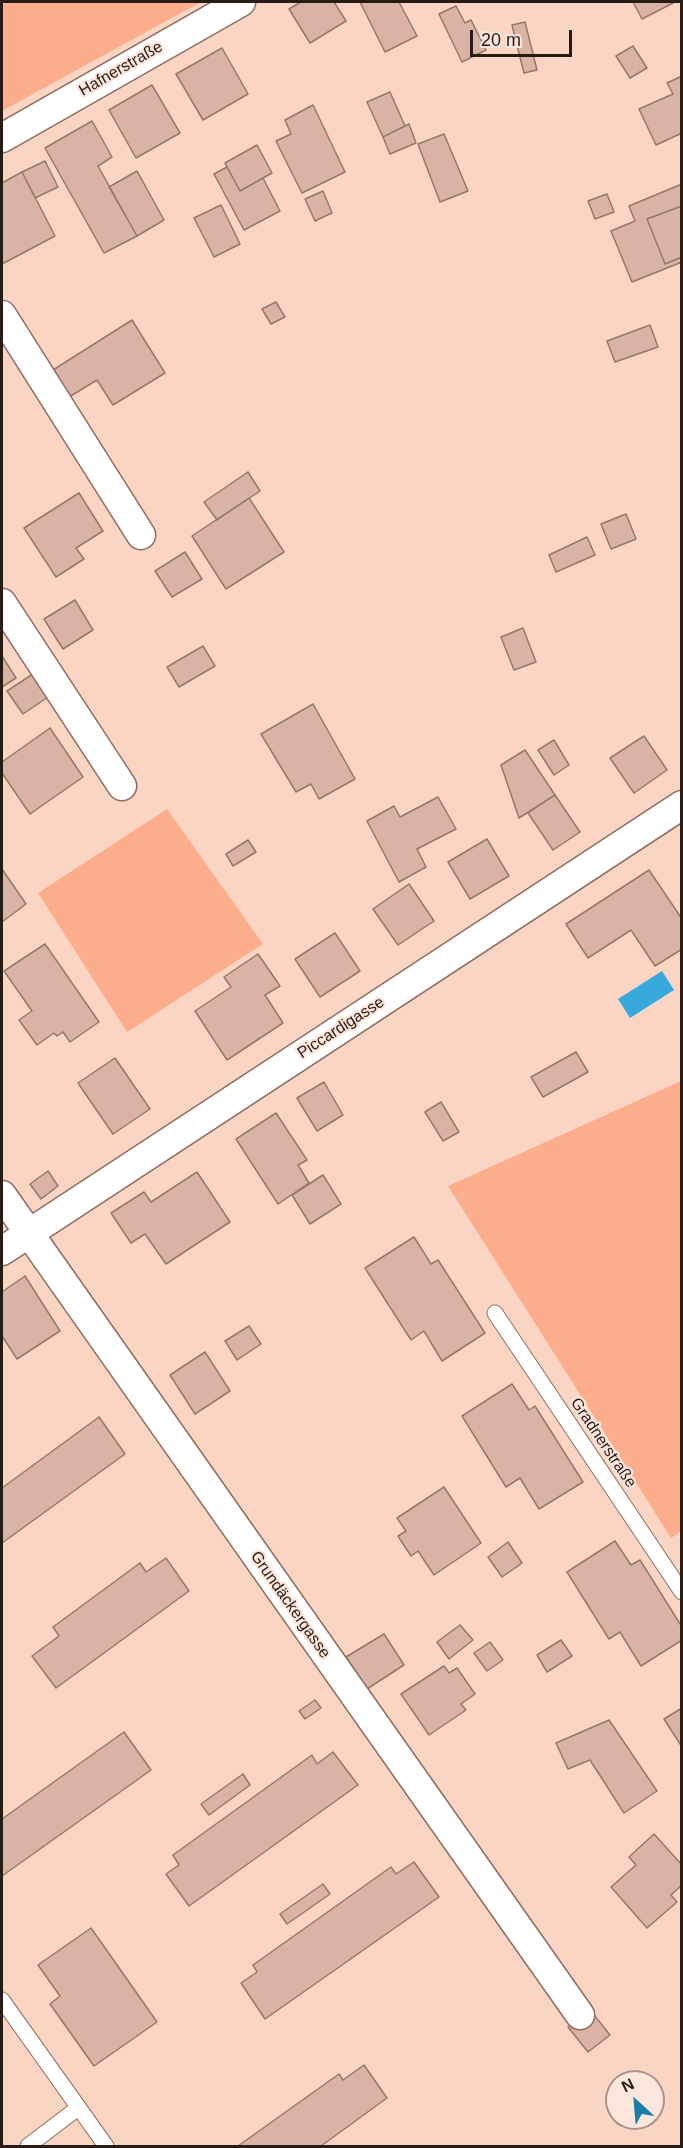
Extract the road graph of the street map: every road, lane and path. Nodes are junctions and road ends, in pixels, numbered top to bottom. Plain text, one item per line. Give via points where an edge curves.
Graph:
1 (241, 2) edge
2 (2, 138) edge
3 (2, 315) edge
4 (141, 535) dead end
5 (2, 603) edge
6 (122, 786) dead end
7 (681, 805) edge
8 (2, 1195) edge
9 (27, 1233) junction
10 (2, 1251) edge
11 (495, 1313) dead end
12 (681, 1592) edge
13 (2, 2000) edge
14 (580, 2015) dead end
15 (78, 2108) junction
16 (28, 2146) edge
17 (106, 2146) edge

1 - 2 street, Hafnerstraße
3 - 4 street
5 - 6 street
7 - 9 street, Piccardigasse
8 - 9 street, Grundäckergasse
9 - 10 street, Piccardigasse
9 - 14 street, Grundäckergasse
11 - 12 lane, Gradnerstraße
13 - 15 lane
15 - 16 lane
15 - 17 lane

